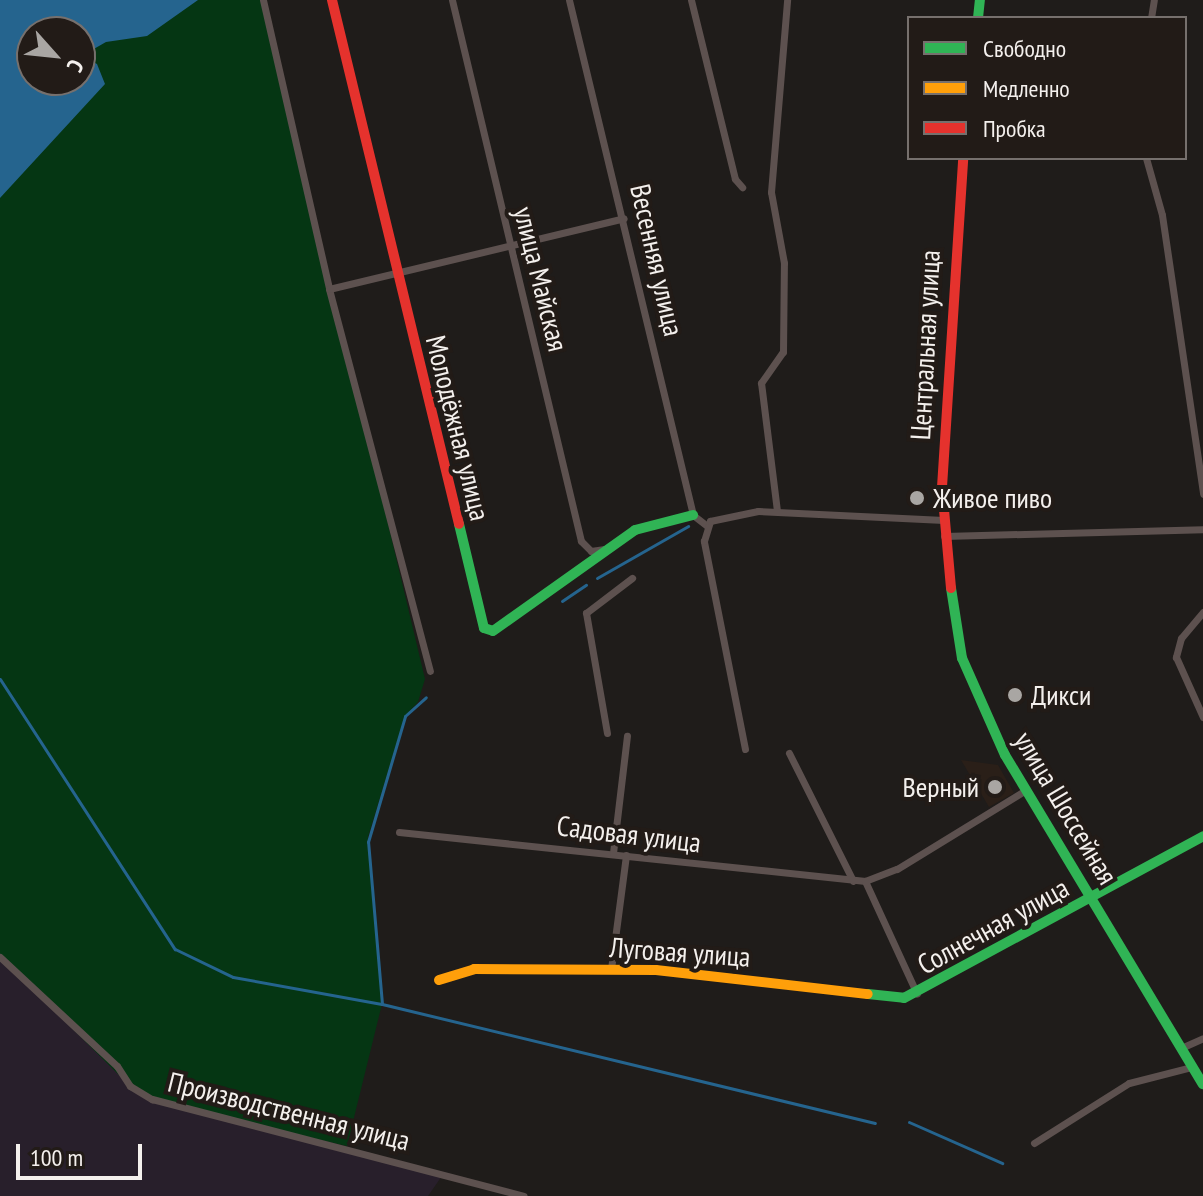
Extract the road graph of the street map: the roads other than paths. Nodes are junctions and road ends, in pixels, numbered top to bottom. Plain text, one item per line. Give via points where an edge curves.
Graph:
1 (263, 0) edge
2 (332, 0) edge
3 (452, 0) edge
4 (569, 0) edge
5 (691, 0) edge
6 (787, 0) edge
7 (963, 160) edge
8 (1147, 160) edge
9 (742, 187) dead end
10 (624, 218) junction
11 (511, 245) junction
12 (397, 271) junction
13 (329, 289) junction
14 (1203, 494) edge
15 (777, 511) junction
16 (693, 515) junction
17 (944, 520) junction
18 (707, 526) junction
19 (1203, 529) edge
20 (944, 536) junction
21 (605, 549) junction
22 (632, 578) dead end
23 (1203, 612) edge
24 (430, 671) dead end
25 (1203, 717) edge
26 (607, 733) dead end
27 (627, 736) dead end
28 (745, 749) dead end
29 (789, 753) dead end
30 (1026, 790) junction
31 (399, 832) dead end
32 (1203, 836) edge
33 (613, 853) junction
34 (626, 855) junction
35 (853, 881) junction
36 (865, 881) junction
37 (1092, 899) junction
38 (0, 957) edge
39 (611, 969) junction
40 (439, 980) dead end
41 (917, 994) junction
42 (1203, 1038) edge
43 (1181, 1048) junction
44 (1192, 1067) junction
45 (1203, 1084) edge
46 (1034, 1143) dead end
47 (524, 1196) edge

1 - 13 street
2 - 12 street, Молодёжная улица
3 - 11 street, улица Майская
4 - 10 street, Весенняя улица
5 - 9 street via 735,179
6 - 15 street via 771,192 784,263 783,352 761,383
7 - 17 street, Центральная улица via 947,365
8 - 14 street via 1162,215
10 - 11 street
10 - 16 street, Весенняя улица
11 - 12 street
11 - 21 street, улица Майская via 581,541 591,551
12 - 13 street
12 - 21 street, Молодёжная улица via 484,628 493,631
13 - 24 street
15 - 17 street
15 - 18 street via 713,520
16 - 18 street
16 - 21 street, Молодёжная улица via 649,524
17 - 20 street, Центральная улица
18 - 28 street via 704,541
19 - 20 street
20 - 30 street, улица Шоссейная via 962,658 977,701
22 - 26 street via 586,613
23 - 25 street via 1181,638 1176,657
27 - 33 street
29 - 35 street
30 - 36 street via 897,869
30 - 37 street, улица Шоссейная
31 - 33 street, Садовая улица
32 - 37 street, Солнечная улица
33 - 34 street, Садовая улица
34 - 35 street, Садовая улица
34 - 39 street
35 - 36 street, Садовая улица
36 - 41 street
37 - 41 street, Солнечная улица
37 - 43 street, улица Шоссейная
38 - 47 street, Производственная улица via 117,1066 130,1086 152,1099
39 - 40 street, Луговая улица via 474,969
39 - 41 street, Луговая улица via 904,998
42 - 43 street
43 - 44 street, улица Шоссейная
44 - 45 street, улица Шоссейная
44 - 46 street via 1129,1083

